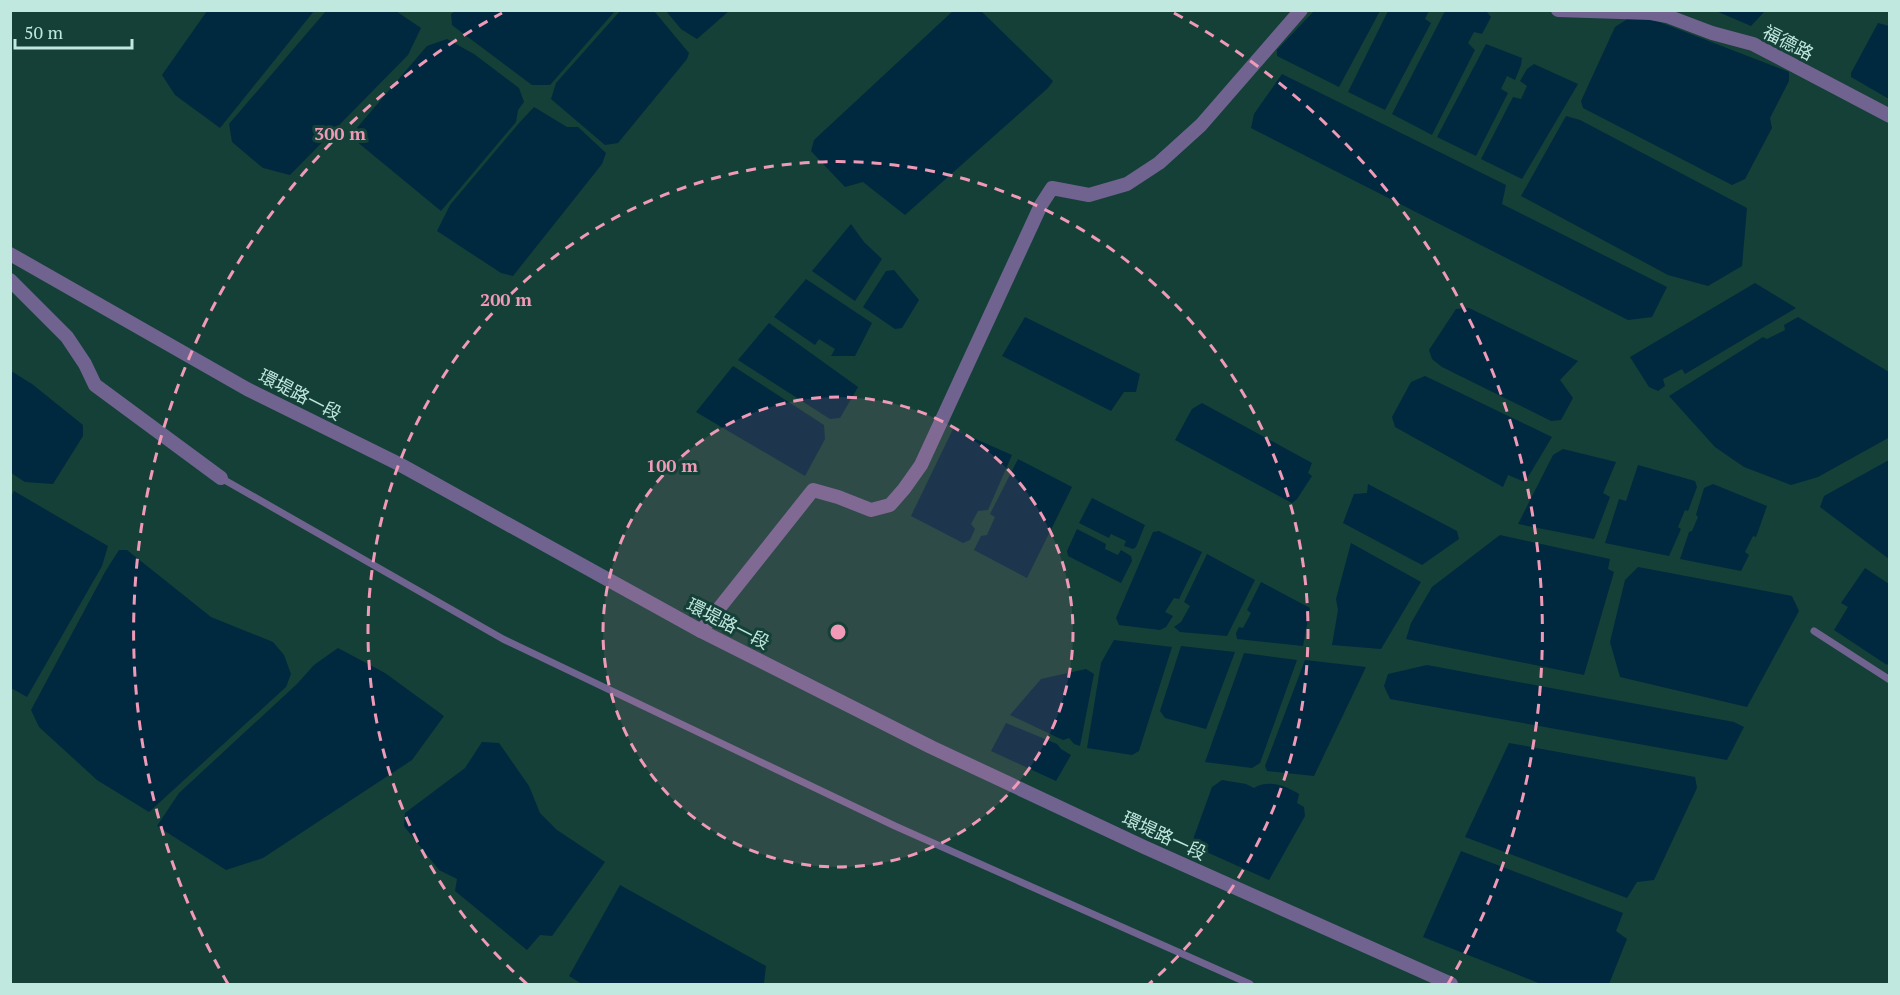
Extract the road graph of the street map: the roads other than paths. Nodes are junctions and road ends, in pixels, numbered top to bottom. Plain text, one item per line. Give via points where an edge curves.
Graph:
1 (1301, 10) edge
2 (1558, 10) edge
3 (1890, 116) edge
4 (10, 254) edge
5 (10, 279) edge
6 (221, 478) joint
7 (701, 631) junction
8 (1814, 631) dead end
9 (1890, 680) edge
10 (1250, 984) edge
11 (1451, 984) edge

1 - 7 street via 1201,125 1159,163 1127,184 1089,195 1052,188 921,465 904,489 890,505 871,510 813,490
2 - 3 street, 福德路 via 1667,16 1753,44
4 - 7 street, 環堤路一段 via 247,389 399,464
5 - 6 street via 67,337 95,385
6 - 10 lane via 503,639 895,826
7 - 11 street, 環堤路一段 via 963,762
8 - 9 lane

